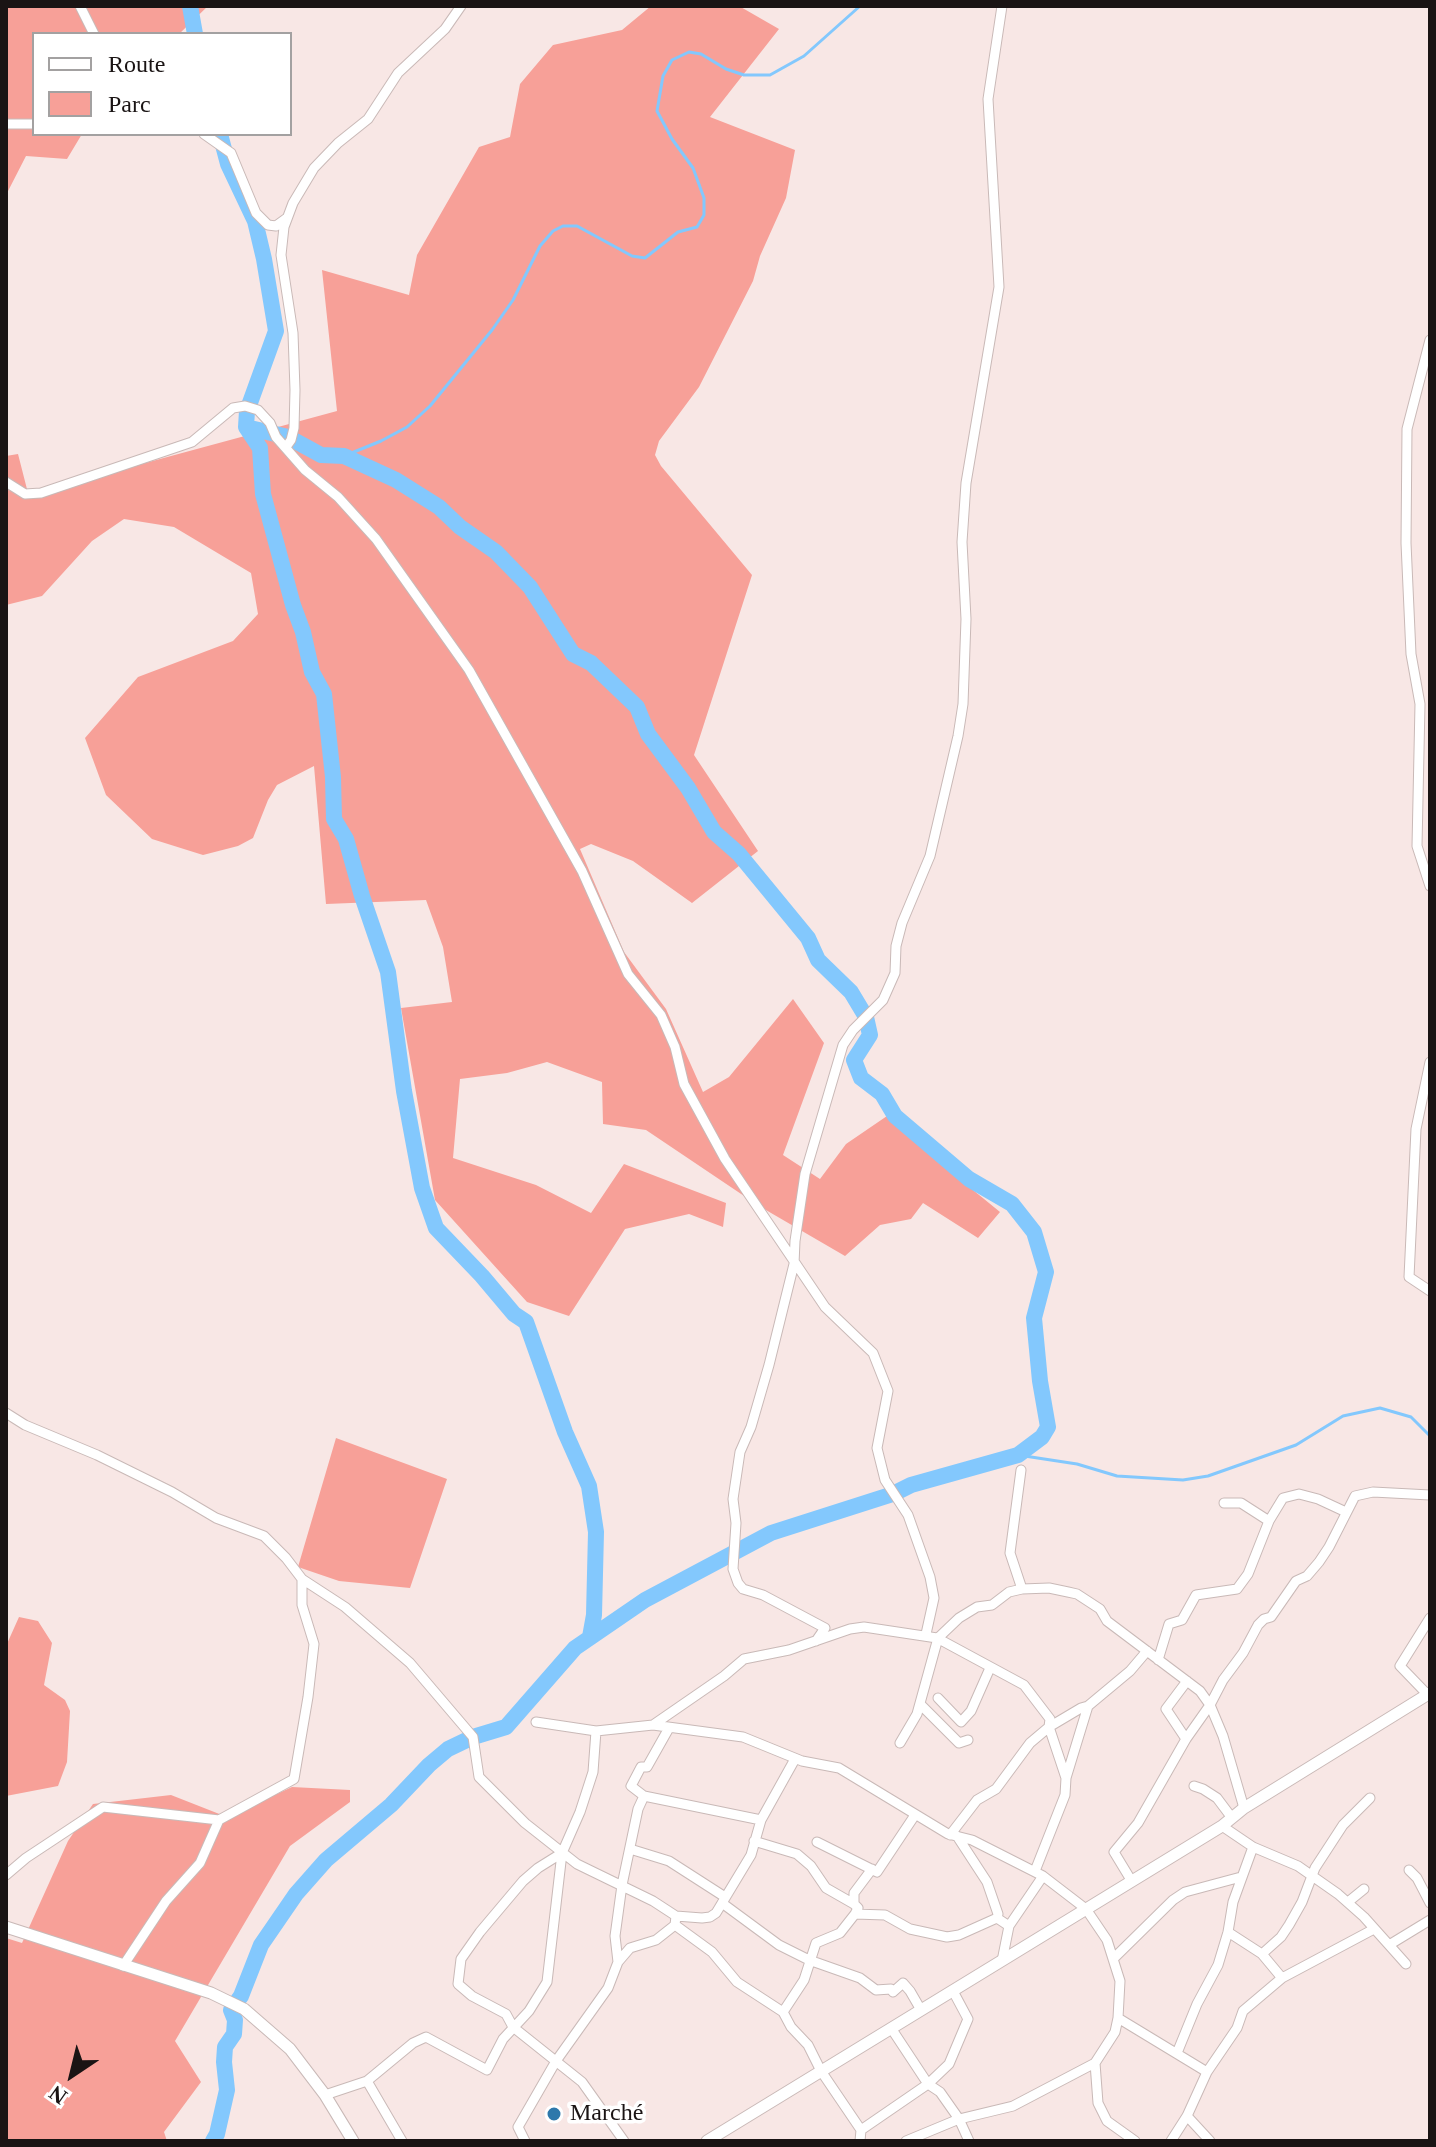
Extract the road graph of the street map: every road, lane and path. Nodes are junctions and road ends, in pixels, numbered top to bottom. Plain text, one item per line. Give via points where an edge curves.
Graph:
1 (80, 6) edge
2 (461, 6) edge
3 (1002, 6) edge
4 (93, 32) edge
5 (6, 124) edge
6 (32, 124) edge
7 (207, 136) edge
8 (287, 218) junction
9 (1430, 340) edge
10 (286, 447) junction
11 (6, 482) edge
12 (1430, 886) edge
13 (1430, 1062) edge
14 (794, 1264) junction
15 (1430, 1291) edge
16 (6, 1413) edge
17 (1021, 1470) dead end
18 (1430, 1495) edge
19 (1224, 1503) dead end
20 (1346, 1512) junction
21 (1269, 1521) junction
22 (302, 1579) junction
23 (1022, 1589) junction
24 (1430, 1618) edge
25 (926, 1634) junction
26 (938, 1638) junction
27 (816, 1641) junction
28 (1147, 1651) junction
29 (1158, 1660) junction
30 (990, 1668) junction
31 (1187, 1681) junction
32 (1429, 1694) edge
33 (938, 1698) dead end
34 (920, 1704) junction
35 (1210, 1705) junction
36 (1088, 1706) junction
37 (536, 1722) dead end
38 (653, 1725) junction
39 (1049, 1727) junction
40 (669, 1728) junction
41 (596, 1731) junction
42 (1186, 1739) junction
43 (968, 1740) dead end
44 (900, 1743) dead end
45 (795, 1759) junction
46 (1066, 1778) junction
47 (1194, 1786) dead end
48 (644, 1796) junction
49 (1370, 1798) dead end
50 (1244, 1808) junction
51 (915, 1815) junction
52 (219, 1820) junction
53 (761, 1820) junction
54 (1227, 1822) junction
55 (954, 1836) junction
56 (754, 1841) junction
57 (817, 1842) dead end
58 (1253, 1847) junction
59 (630, 1849) junction
60 (562, 1853) junction
61 (872, 1869) junction
62 (1409, 1870) dead end
63 (1039, 1873) junction
64 (6, 1875) edge
65 (1241, 1877) junction
66 (1312, 1877) junction
67 (1131, 1880) junction
68 (622, 1885) junction
69 (1364, 1889) dead end
70 (723, 1900) junction
71 (1348, 1902) junction
72 (1430, 1903) edge
73 (854, 1909) junction
74 (1086, 1909) junction
75 (997, 1918) junction
76 (1430, 1920) edge
77 (675, 1921) junction
78 (1009, 1926) junction
79 (6, 1927) edge
80 (1374, 1929) junction
81 (1228, 1932) junction
82 (1389, 1945) junction
83 (1262, 1954) junction
84 (1113, 1959) junction
85 (809, 1960) junction
86 (1002, 1961) junction
87 (618, 1962) junction
88 (1406, 1964) dead end
89 (123, 1966) junction
90 (1282, 1978) junction
91 (953, 1991) junction
92 (921, 2010) junction
93 (783, 2012) junction
94 (1118, 2018) junction
95 (513, 2027) junction
96 (891, 2028) junction
97 (1177, 2053) junction
98 (556, 2061) junction
99 (1095, 2063) junction
100 (821, 2071) junction
101 (1207, 2072) junction
102 (367, 2081) junction
103 (928, 2084) junction
104 (325, 2095) junction
105 (1187, 2116) junction
106 (959, 2119) junction
107 (861, 2130) junction
108 (713, 2140) edge
109 (353, 2141) edge
110 (402, 2141) edge
111 (525, 2141) edge
112 (624, 2141) edge
113 (860, 2141) edge
114 (906, 2141) edge
115 (969, 2141) edge
116 (1135, 2141) edge
117 (1171, 2141) edge
118 (1210, 2141) edge

1 - 4 street
2 - 8 street via 445,29 398,73 368,119 314,168
3 - 14 street via 988,99 999,287 966,483 963,704 930,856 896,946 895,973 883,1000 843,1045 805,1174
5 - 6 street
7 - 8 street via 231,153 256,213 268,225
8 - 10 street via 281,255 295,390 294,428
9 - 12 street via 1407,429 1406,543 1408,625 1420,704 1417,846
10 - 11 street via 258,410 245,406 233,408 192,442 41,493 25,494
10 - 14 street via 376,539 469,670 582,871 628,974 661,1015 684,1084
13 - 15 street via 1416,1129 1409,1277
14 - 25 street via 825,1307 873,1353 888,1391 877,1448 885,1480 908,1515 930,1577 934,1598
14 - 27 street via 740,1452 733,1499 733,1569 743,1589 825,1628
16 - 22 street via 216,1518 264,1536
17 - 23 street via 1010,1553
18 - 20 street via 1360,1493
19 - 21 street via 1241,1503
20 - 21 street via 1299,1494 1283,1498
20 - 35 street via 1319,1562 1258,1625
21 - 29 street via 1237,1589 1196,1595 1182,1620 1169,1624
22 - 52 street via 302,1605 314,1644 294,1779
22 - 60 street via 345,1607 410,1663 473,1737 479,1777
23 - 26 street via 977,1607
23 - 28 street via 1077,1594
24 - 32 street via 1400,1666
25 - 26 street
25 - 27 street via 864,1627
26 - 30 street
26 - 34 street
27 - 38 street via 744,1659
28 - 29 street
28 - 36 street
29 - 31 street
30 - 33 street via 961,1722
30 - 39 street via 1024,1685 1050,1719
31 - 35 street
31 - 42 street via 1166,1709
32 - 50 street
34 - 43 street via 959,1743
34 - 44 street
35 - 42 street
35 - 50 street
36 - 39 street
36 - 46 street
37 - 41 street
38 - 40 street
38 - 41 street
39 - 46 street
39 - 55 street via 1020,1754 996,1789 977,1800
40 - 45 street via 743,1737
40 - 48 street via 631,1786
41 - 60 street via 593,1772
42 - 67 street via 1138,1823 1114,1852
45 - 51 street via 839,1768
45 - 53 street
46 - 63 street
47 - 54 street via 1217,1798
48 - 53 street
48 - 59 street
49 - 66 street via 1343,1825
50 - 54 street
51 - 55 street
51 - 61 street via 877,1872
52 - 64 street via 103,1807
52 - 89 street via 200,1863 166,1901
53 - 56 street
54 - 58 street
54 - 67 street
55 - 63 street
55 - 75 street via 987,1882
56 - 70 street
56 - 73 street via 797,1854 826,1888
57 - 61 street
58 - 65 street
58 - 66 street
59 - 68 street
59 - 70 street via 669,1861
60 - 68 street
60 - 95 street via 547,1982
60 - 95 street via 523,1881 461,1959 458,1984 506,2014
61 - 73 street via 854,1893
62 - 72 street
63 - 74 street
63 - 78 street
65 - 81 street
65 - 84 street via 1185,1892
66 - 71 street
66 - 83 street via 1289,1925
67 - 74 street
68 - 77 street
68 - 87 street via 615,1936
69 - 71 street
70 - 77 street via 710,1917
70 - 85 street via 779,1945
71 - 80 street
73 - 75 street via 947,1937
73 - 85 street via 840,1933 816,1943
74 - 84 street
74 - 86 street
75 - 78 street
76 - 82 street
77 - 87 street via 656,1940 630,1948
77 - 93 street via 737,1982
78 - 86 street
79 - 89 street
80 - 82 street
80 - 90 street
81 - 83 street
81 - 97 street
82 - 88 street
83 - 90 street
84 - 94 street via 1120,1981
85 - 92 street via 860,1978 876,1990 893,1992 903,1983
85 - 93 street via 804,1980
86 - 91 street
87 - 98 street via 608,1988
89 - 104 street via 211,1993 244,2009 290,2049
90 - 101 street via 1243,2011
91 - 92 street
91 - 103 street via 968,2019 949,2064
92 - 96 street
93 - 100 street
94 - 97 street
94 - 99 street
95 - 98 street
95 - 102 street via 487,2070 426,2037
96 - 100 street
96 - 103 street
97 - 101 street
98 - 111 street via 518,2127
98 - 112 street via 582,2082
99 - 106 street via 1013,2106
99 - 116 street via 1098,2103 1107,2121
100 - 107 street
100 - 108 street
101 - 105 street
102 - 104 street
102 - 110 street
103 - 106 street
103 - 107 street
104 - 109 street
105 - 117 street
105 - 118 street
106 - 114 street
106 - 115 street
107 - 113 street

